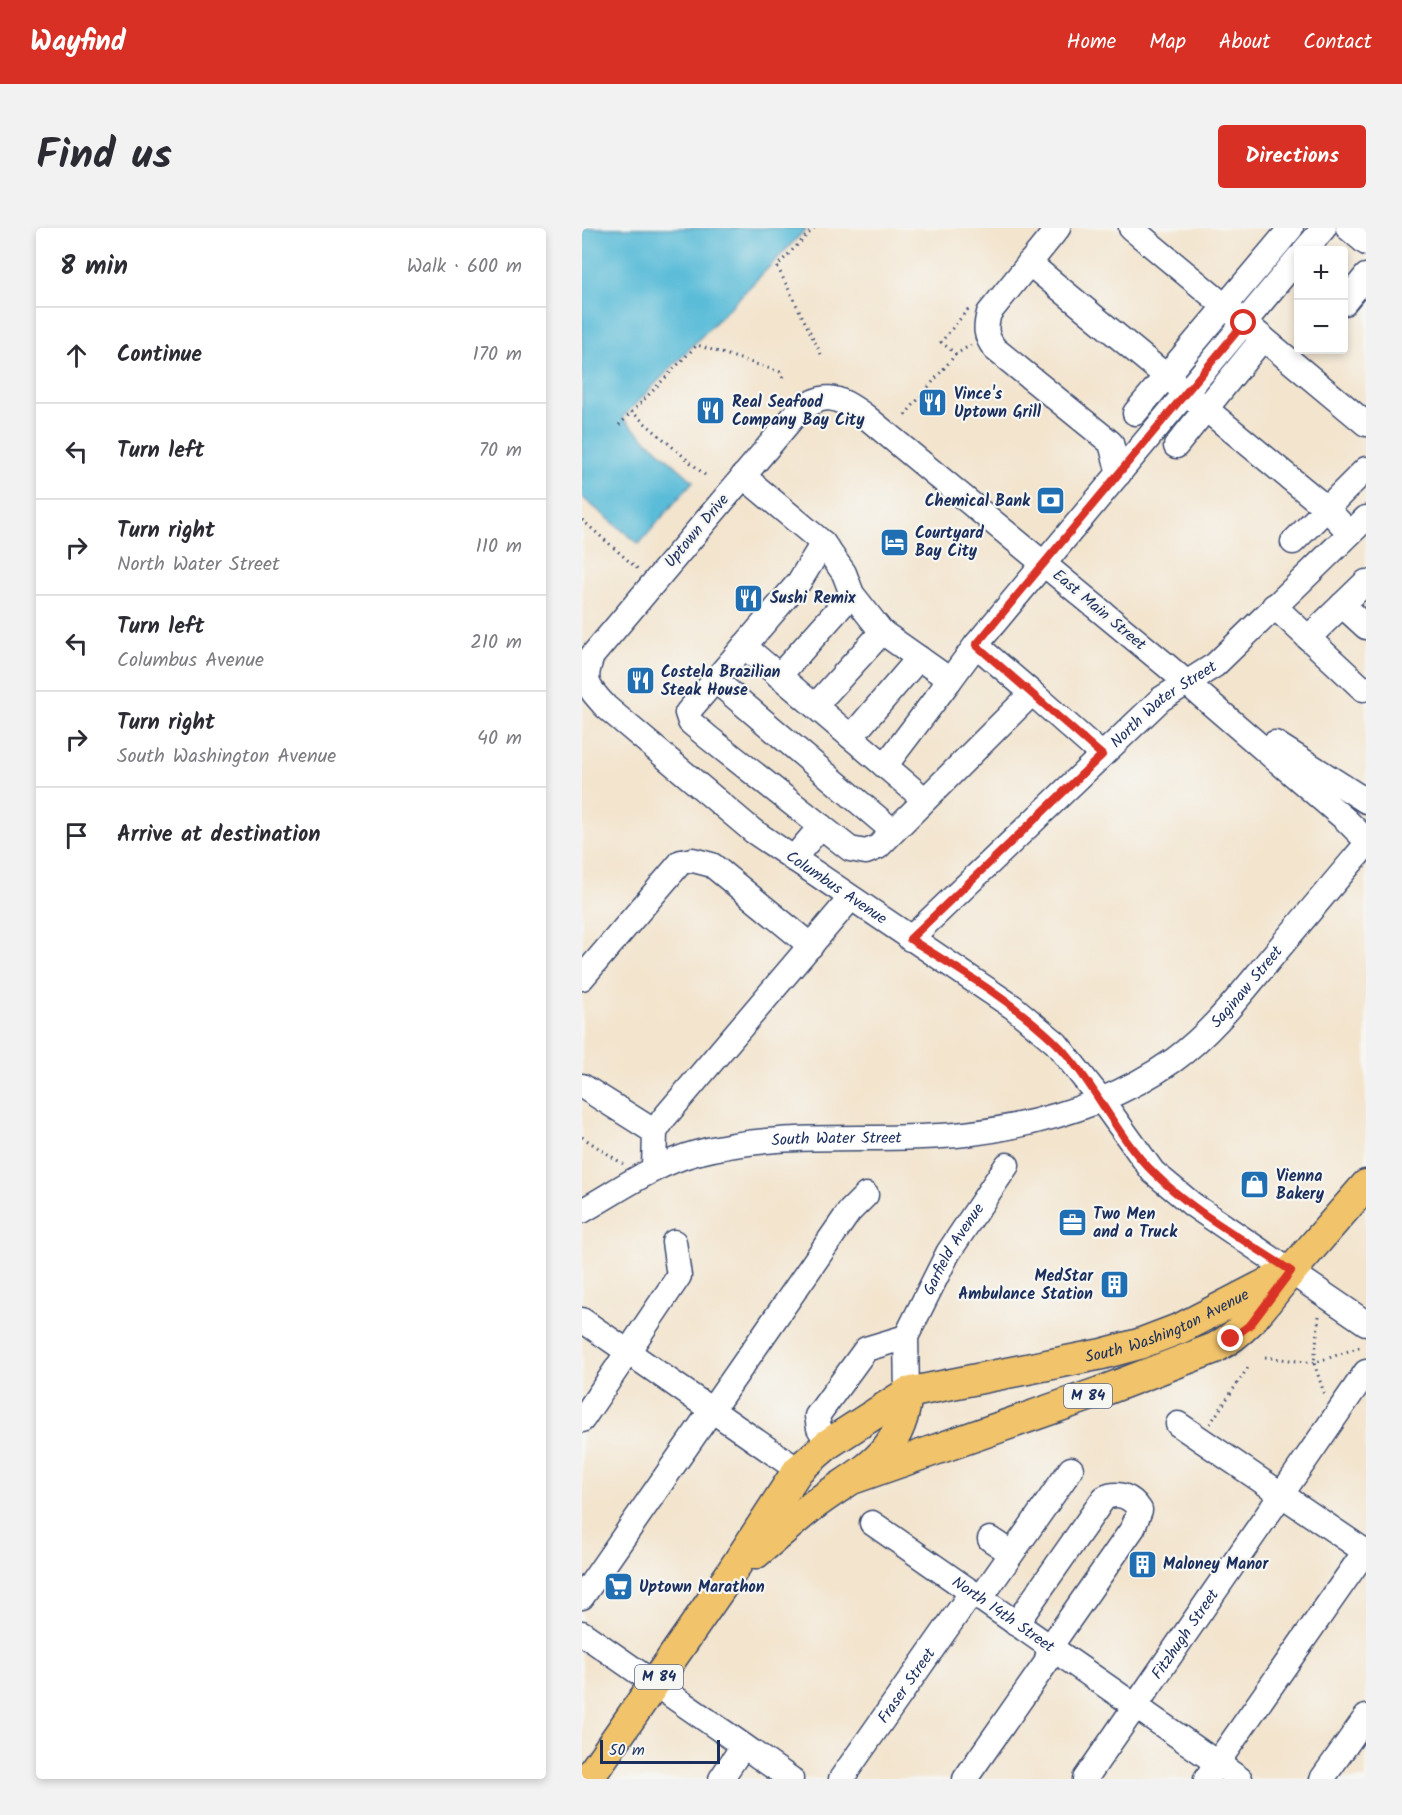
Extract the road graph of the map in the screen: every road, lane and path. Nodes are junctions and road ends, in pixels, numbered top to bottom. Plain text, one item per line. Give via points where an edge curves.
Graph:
1 (814, 228) edge
2 (1059, 228) edge
3 (1131, 228) edge
4 (1291, 228) edge
5 (1324, 228) edge
6 (1348, 228) edge
7 (1366, 243) edge
8 (1308, 246) edge
9 (1029, 262) junction
10 (1294, 264) edge
11 (1366, 276) edge
12 (1346, 300) edge
13 (1224, 307) junction
14 (969, 309) dead end
15 (1244, 323) junction
16 (1263, 338) junction
17 (973, 344) dead end
18 (956, 354) junction
19 (822, 356) dead end
20 (1300, 356) edge
21 (1167, 376) junction
22 (784, 380) dead end
23 (1186, 393) junction
24 (821, 397) joint
25 (1205, 408) junction
26 (632, 412) junction
27 (1135, 413) dead end
28 (905, 415) dead end
29 (619, 424) dead end
30 (1366, 424) edge
31 (1176, 446) dead end
32 (1366, 469) edge
33 (1119, 474) junction
34 (705, 475) dead end
35 (743, 476) junction
36 (1326, 508) junction
37 (582, 520) edge
38 (1358, 526) edge
39 (1293, 542) dead end
40 (823, 543) junction
41 (632, 563) dead end
42 (1044, 564) junction
43 (1366, 582) edge
44 (852, 594) junction
45 (1342, 605) junction
46 (1274, 606) junction
47 (1366, 627) edge
48 (882, 632) junction
49 (1308, 638) junction
50 (976, 645) junction
51 (744, 646) junction
52 (919, 658) junction
53 (585, 675) joint
54 (779, 676) junction
55 (715, 680) junction
56 (950, 680) junction
57 (1187, 683) junction
58 (1366, 688) edge
59 (1032, 693) junction
60 (1205, 698) junction
61 (814, 706) junction
62 (851, 737) junction
63 (1102, 755) junction
64 (885, 766) junction
65 (924, 800) junction
66 (1366, 801) edge
67 (821, 826) junction
68 (893, 831) junction
69 (1366, 842) edge
70 (793, 860) junction
71 (850, 899) junction
72 (910, 939) junction
73 (811, 946) junction
74 (582, 978) edge
75 (582, 1086) edge
76 (1102, 1101) junction
77 (655, 1132) junction
78 (582, 1137) edge
79 (623, 1165) dead end
80 (1007, 1165) dead end
81 (654, 1169) junction
82 (1366, 1185) edge
83 (866, 1195) dead end
84 (582, 1211) edge
85 (674, 1242) dead end
86 (1291, 1271) junction
87 (1319, 1316) dead end
88 (582, 1320) edge
89 (1364, 1335) edge
90 (906, 1337) junction
91 (628, 1352) junction
92 (1265, 1356) dead end
93 (1314, 1363) junction
94 (1249, 1366) dead end
95 (1366, 1372) edge
96 (907, 1393) junction
97 (1326, 1400) dead end
98 (712, 1410) junction
99 (582, 1420) edge
100 (1178, 1424) dead end
101 (1209, 1425) dead end
102 (828, 1444) junction
103 (1071, 1469) dead end
104 (798, 1470) junction
105 (855, 1478) junction
106 (1282, 1494) junction
107 (873, 1523) dead end
108 (990, 1539) dead end
109 (1366, 1551) edge
110 (1011, 1554) junction
111 (729, 1576) junction
112 (976, 1595) junction
113 (582, 1597) edge
114 (1016, 1624) junction
115 (582, 1633) edge
116 (1050, 1647) junction
117 (655, 1683) junction
118 (1136, 1707) junction
119 (1366, 1717) edge
120 (744, 1746) junction
121 (1211, 1771) edge
122 (588, 1779) edge
123 (721, 1779) edge
124 (791, 1779) edge
125 (841, 1779) edge
126 (965, 1779) edge
127 (1085, 1779) edge
128 (1240, 1779) edge
129 (1322, 1779) edge

1 - 19 path via 777,266
2 - 9 street
3 - 13 street
4 - 13 street
5 - 8 street
6 - 7 street
9 - 21 street
9 - 33 street via 989,313 987,338 995,349 1111,443
10 - 15 street
11 - 12 street
13 - 15 street
13 - 21 street
14 - 18 path via 941,342
15 - 16 street
15 - 23 street
16 - 20 street
16 - 25 street
17 - 18 path
18 - 28 path
20 - 30 street
21 - 23 street
21 - 27 street
22 - 26 path via 780,372 697,345
23 - 25 street
23 - 33 street
24 - 35 street, Uptown Drive via 795,415
24 - 42 street, East Main Street via 846,402
25 - 31 street
25 - 36 street
26 - 29 path
26 - 34 path
32 - 36 street
33 - 42 street
35 - 40 street
35 - 53 street, Uptown Drive via 592,656
36 - 38 street
36 - 39 street
37 - 41 path
38 - 46 street, North Water Street
40 - 44 street via 844,573
40 - 51 street via 799,582
42 - 50 street
42 - 57 street, East Main Street
43 - 45 street
44 - 48 street
44 - 54 street
45 - 47 street
45 - 49 street
46 - 49 street
46 - 57 street, North Water Street via 1215,665
48 - 52 street
48 - 61 street
49 - 58 street
50 - 56 street
50 - 59 street
51 - 54 street
51 - 55 street
52 - 56 street
52 - 62 street
53 - 70 street, Columbus Avenue via 590,689 606,707
54 - 61 street
55 - 67 street via 687,713 690,722
55 - 68 street
56 - 64 street
57 - 60 street, East Main Street
57 - 63 street, North Water Street via 1161,699
59 - 63 street
59 - 65 street
60 - 66 street, East Main Street
60 - 69 street, East Main Street
61 - 62 street
62 - 64 street
63 - 72 street, North Water Street
64 - 65 street
65 - 68 street
67 - 68 street via 850,849 866,852 878,847
67 - 70 street
69 - 76 street, Saginaw Street via 1223,1016 1175,1059
70 - 71 street, Columbus Avenue
71 - 72 street, Columbus Avenue
71 - 73 street
72 - 76 street, Columbus Avenue via 1004,1001 1056,1043
73 - 74 street via 712,865 693,860 681,862
73 - 77 street
75 - 77 street
76 - 81 street, South Water Street via 1032,1121 965,1134 737,1145 695,1153
76 - 86 street, Columbus Avenue via 1153,1172 1193,1206
77 - 81 street
78 - 79 path
80 - 90 street, Garfield Avenue via 948,1253
81 - 84 street, South Water Street
82 - 86 main road, M 84
83 - 98 street via 849,1212
85 - 91 street via 679,1276
86 - 89 street, Columbus Avenue
86 - 96 main road, South Washington Avenue / M 84 via 1181,1328 1139,1344
86 - 105 main road, South Washington Avenue / M 84 via 1251,1324 1215,1348
87 - 93 path
88 - 91 street
89 - 93 path
90 - 96 street, Garfield Avenue
90 - 102 street via 866,1349 851,1367 817,1416
91 - 98 street
91 - 99 street
92 - 93 path
93 - 97 path
94 - 101 path
95 - 106 street, Fitzhugh Street
96 - 102 main road, M 84
96 - 105 main road via 905,1416 897,1436
98 - 104 street
98 - 113 street
100 - 106 street
102 - 104 main road, M 84
103 - 110 street, Fraser Street
104 - 111 main road, M 84
105 - 111 main road, M 84 via 813,1506
106 - 109 street
106 - 118 street, Fitzhugh Street
107 - 112 street, North 14th Street
108 - 110 street
109 - 121 street
110 - 112 street, Fraser Street
111 - 117 main road, M 84
112 - 114 street, North 14th Street
112 - 125 street, Fraser Street
114 - 116 street, North 14th Street
114 - 116 street via 1104,1498 1118,1495 1135,1502 1140,1510 1133,1528
115 - 117 street
116 - 118 street, North 14th Street
116 - 126 street via 1046,1663
117 - 120 street
117 - 122 main road, M 84
118 - 121 street, North 14th Street
118 - 127 street, Fitzhugh Street
119 - 129 street
120 - 123 street
120 - 124 street
121 - 128 street, North 14th Street

